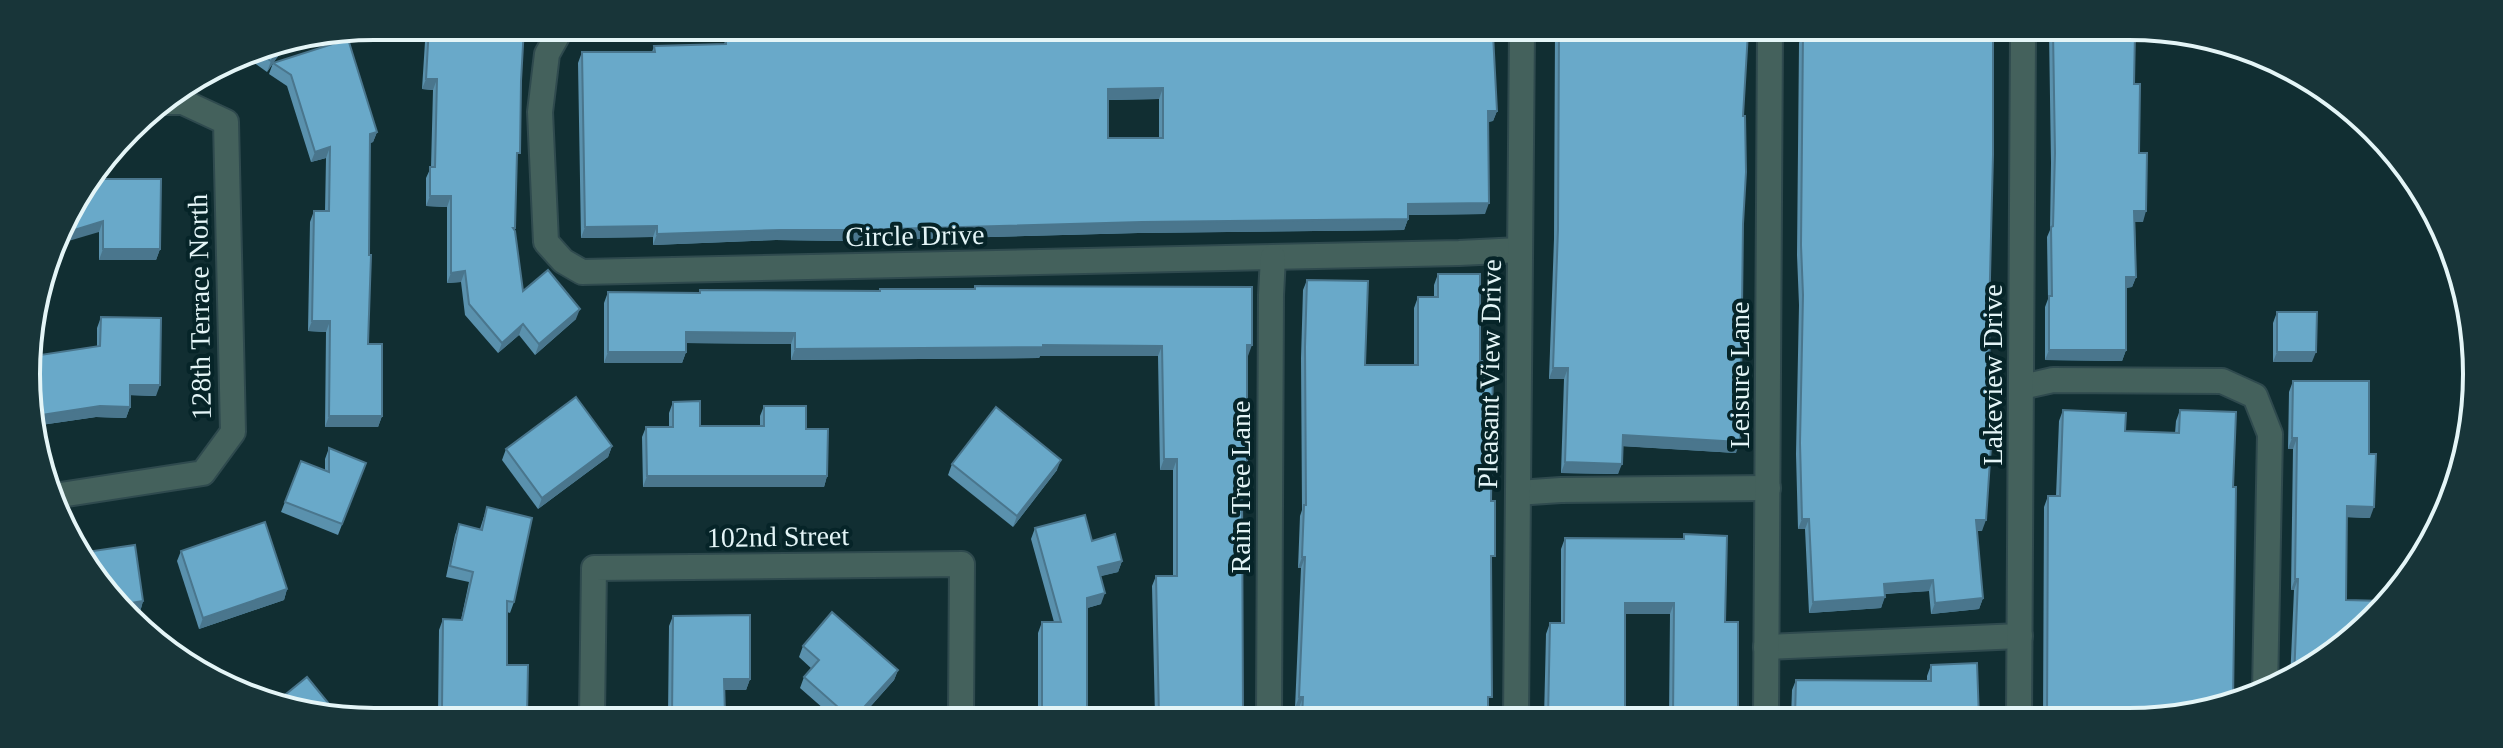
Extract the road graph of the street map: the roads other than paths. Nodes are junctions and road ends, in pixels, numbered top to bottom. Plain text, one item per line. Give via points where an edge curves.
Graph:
1 (555, 40) edge
2 (1522, 40) edge
3 (1770, 40) edge
4 (2023, 40) edge
5 (177, 104) edge
6 (1520, 250) junction
7 (1273, 257) junction
8 (2022, 387) junction
9 (1768, 488) junction
10 (1518, 493) junction
11 (63, 495) edge
12 (2020, 636) junction
13 (1766, 647) junction
14 (2265, 679) edge
15 (592, 708) edge
16 (961, 708) edge
17 (1269, 708) edge
18 (1516, 708) edge
19 (1766, 708) edge
20 (2019, 708) edge

1 - 7 street, Circle Drive via 547,54 540,112 546,242 582,272
2 - 6 street, Pleasant View Drive
3 - 9 street, Leisure Lane
4 - 8 street, Lakeview Drive
5 - 11 street, 128th Terrace North via 226,122 233,432 203,473
6 - 7 street, Circle Drive
6 - 10 street, Pleasant View Drive
7 - 17 street, Rain Tree Lane
8 - 12 street, Lakeview Drive
8 - 14 street via 2053,380 2222,381 2255,396 2270,434
9 - 10 street
9 - 13 street, Leisure Lane
10 - 18 street, Pleasant View Drive
12 - 13 street
12 - 20 street, Lakeview Drive
13 - 19 street, Leisure Lane
15 - 16 street, 102nd Street via 594,568 962,564

